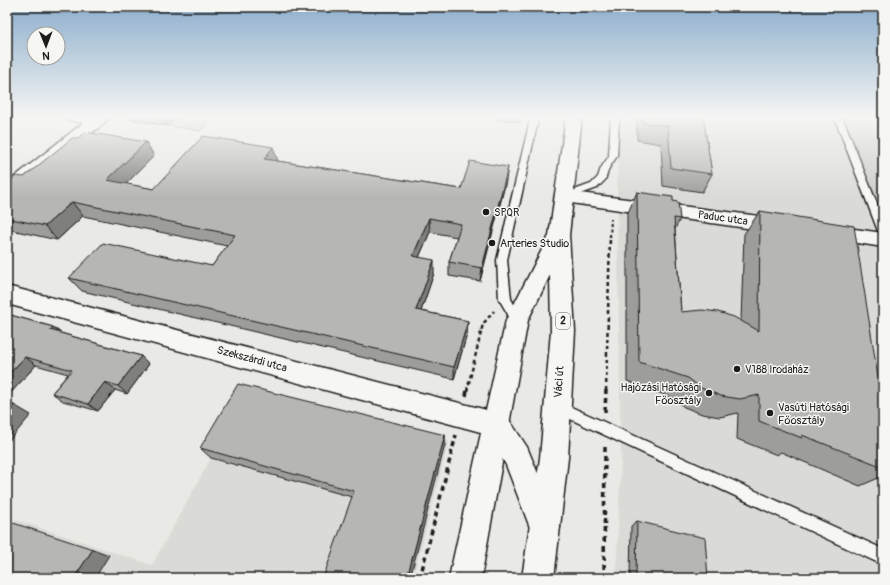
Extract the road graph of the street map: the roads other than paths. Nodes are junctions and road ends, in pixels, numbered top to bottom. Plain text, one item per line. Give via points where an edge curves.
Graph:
1 (68, 143) edge
2 (529, 143) edge
3 (571, 143) edge
4 (614, 143) edge
5 (849, 143) edge
6 (7, 192) edge
7 (564, 197) junction
8 (883, 231) edge
9 (559, 235) junction
10 (883, 240) edge
11 (7, 295) edge
12 (517, 320) junction
13 (557, 407) junction
14 (497, 424) junction
15 (545, 528) junction
16 (883, 557) edge
17 (543, 572) edge
18 (465, 578) edge

1 - 6 street
2 - 12 lane via 502,260 505,299
3 - 7 street, Váci út / 2
4 - 7 lane via 613,156 602,178 594,186
5 - 8 lane
7 - 9 street, Váci út / 2
7 - 10 street, Paduc utca
9 - 12 street, Váci út / 2
9 - 13 street, Váci út / 2 via 563,331
11 - 14 street, Szekszárdi utca
12 - 14 street, Váci út / 2
13 - 15 street, Váci út / 2 via 554,458
13 - 16 lane
14 - 15 street, Váci út via 517,458
14 - 18 street, Váci út / 2
15 - 17 street, Váci út / 2

